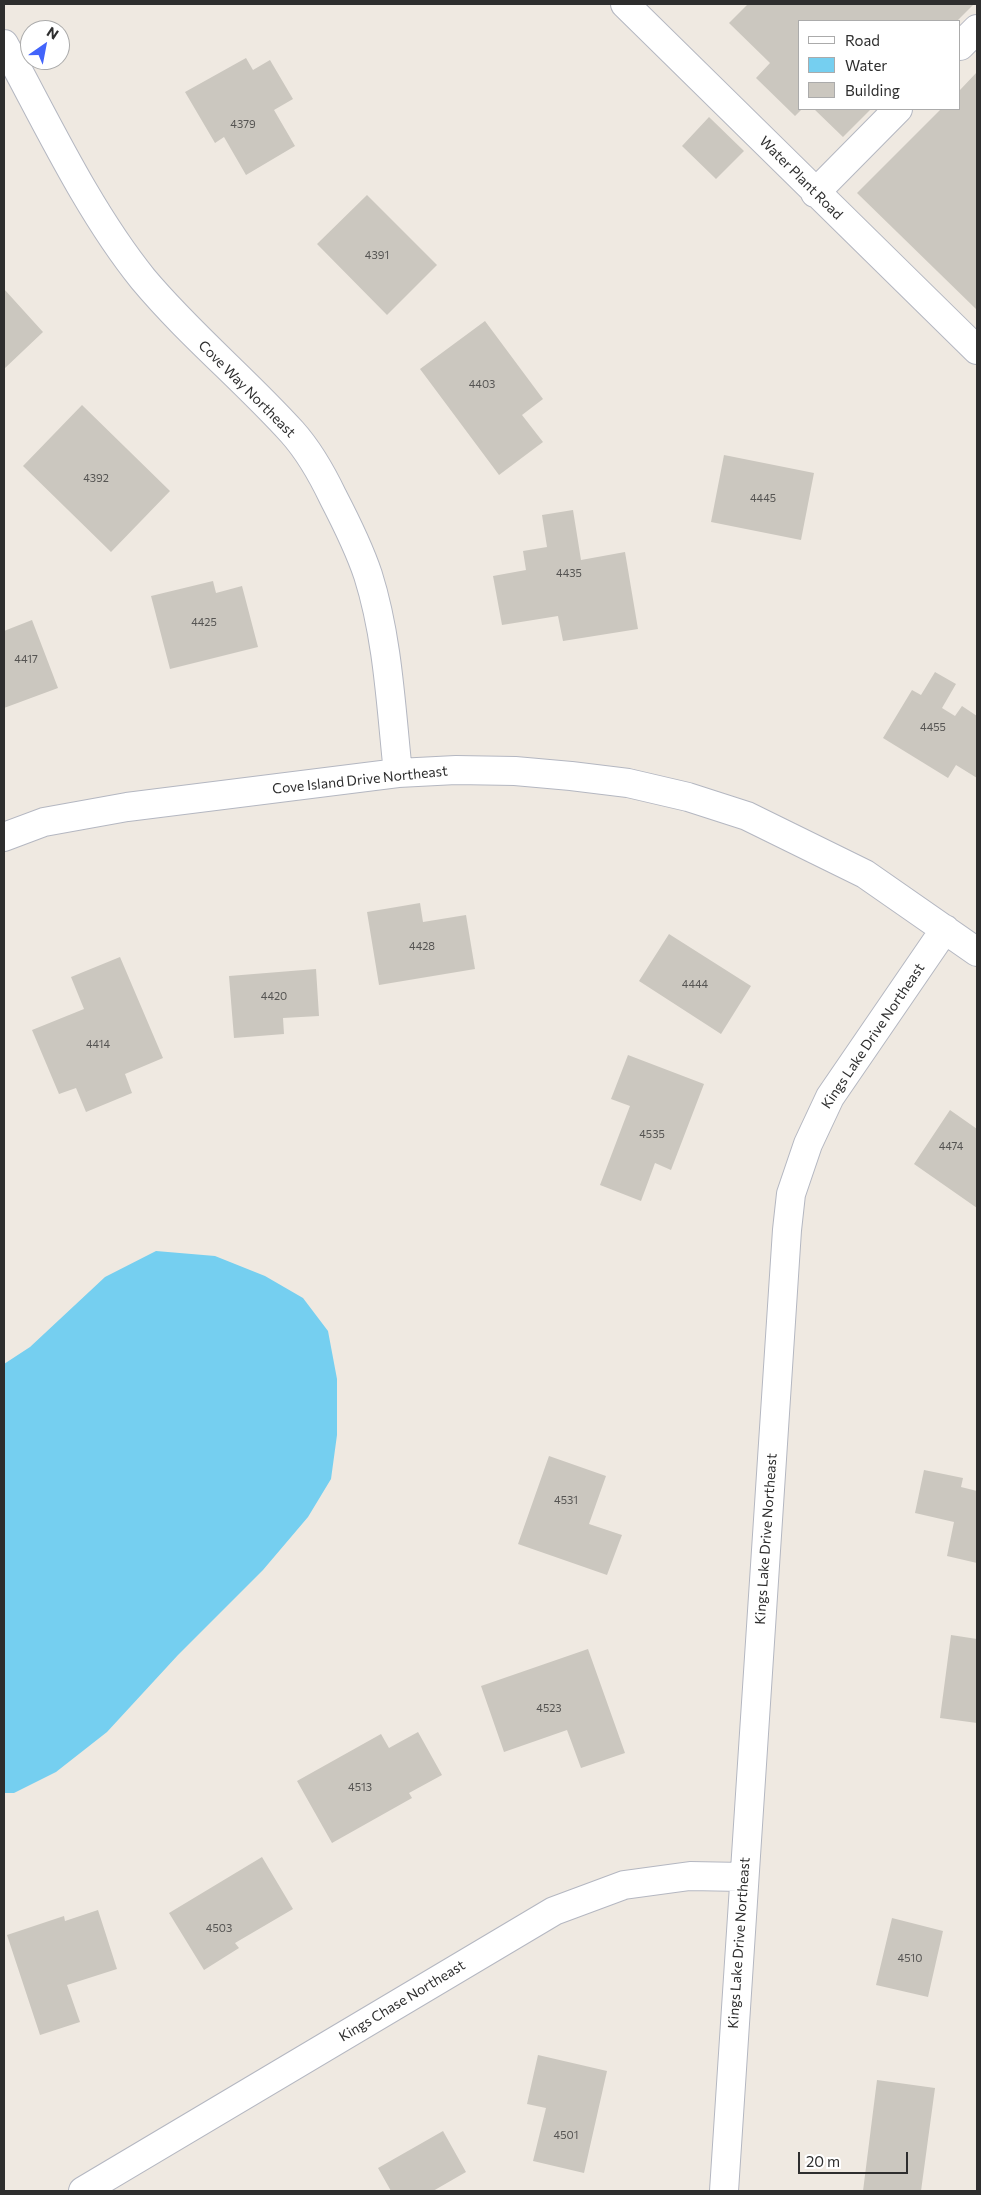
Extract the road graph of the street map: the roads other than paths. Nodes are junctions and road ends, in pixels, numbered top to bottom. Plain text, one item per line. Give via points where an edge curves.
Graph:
1 (625, 4) edge
2 (977, 29) edge
3 (4, 44) edge
4 (961, 45) edge
5 (897, 110) edge
6 (815, 193) junction
7 (977, 350) edge
8 (398, 773) junction
9 (4, 836) edge
10 (945, 929) junction
11 (977, 952) edge
12 (743, 1876) junction
13 (83, 2191) edge
14 (724, 2191) edge

1 - 6 street, Water Plant Road
2 - 4 street
3 - 8 street, Cove Way Northeast via 100,218 142,277 186,328 293,433 320,470 348,524 368,575 387,672
5 - 6 street
6 - 7 street, Water Plant Road
8 - 9 street, Cove Island Drive Northeast via 127,807 44,822
8 - 10 street, Cove Island Drive Northeast via 456,770 524,772 628,783 688,797 747,816 865,874
10 - 11 street, Cove Island Drive Northeast
10 - 12 street, Kings Lake Drive Northeast via 830,1097 808,1144 791,1194
12 - 13 street, Kings Chase Northeast via 690,1876 624,1885 554,1911
12 - 14 street, Kings Lake Drive Northeast

